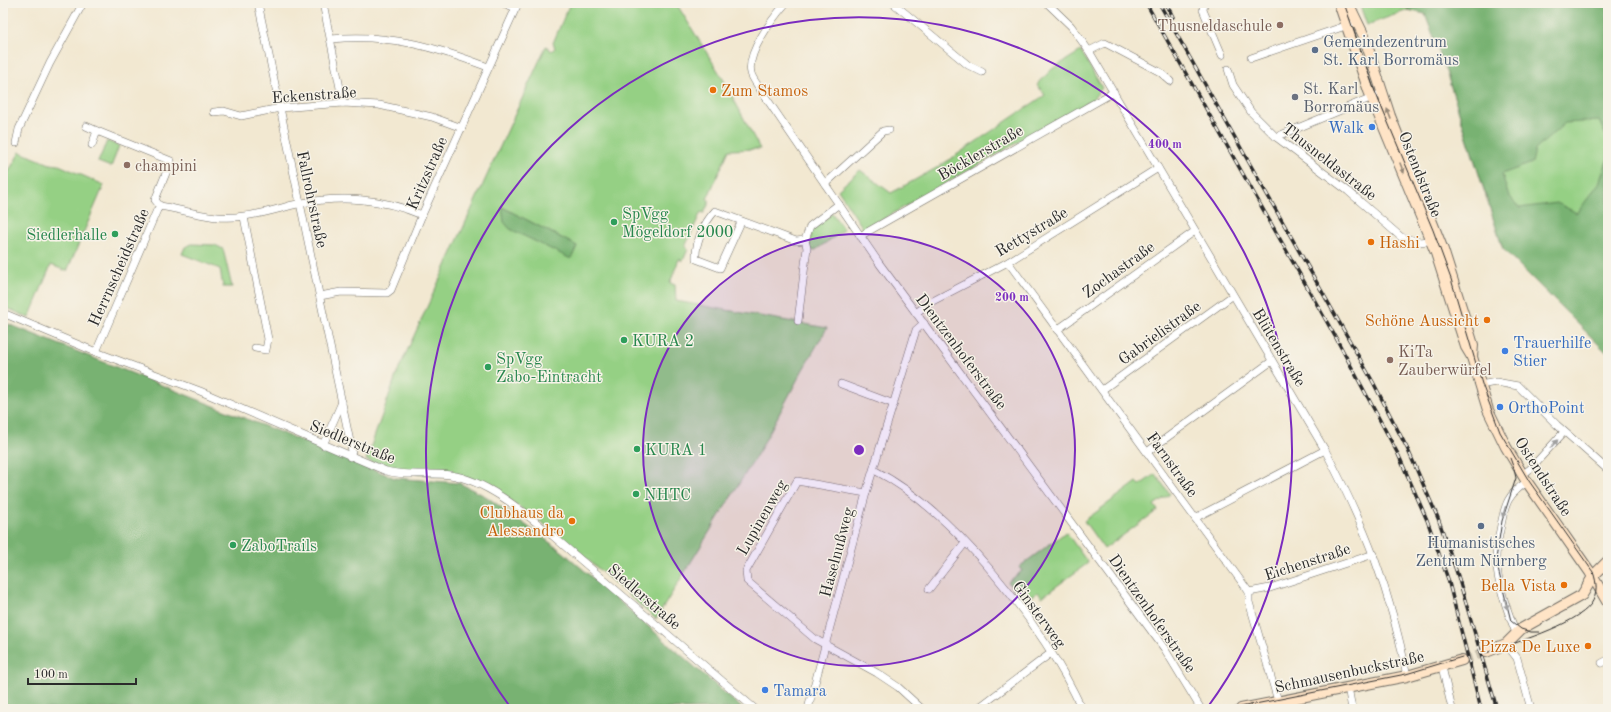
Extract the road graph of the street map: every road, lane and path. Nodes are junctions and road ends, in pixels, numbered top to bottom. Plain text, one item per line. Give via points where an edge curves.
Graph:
1 (83, 3) edge
2 (138, 3) edge
3 (155, 3) edge
4 (258, 3) edge
5 (323, 3) edge
6 (503, 3) edge
7 (786, 3) edge
8 (893, 3) edge
9 (1047, 3) edge
10 (1204, 3) edge
11 (1338, 3) edge
12 (1348, 3) edge
13 (517, 6) edge
14 (1357, 22) junction
15 (1346, 26) junction
16 (330, 39) junction
17 (1089, 51) junction
18 (1222, 55) dead end
19 (1251, 58) dead end
20 (488, 67) junction
21 (1228, 70) dead end
22 (982, 72) dead end
23 (1170, 81) dead end
24 (1114, 92) junction
25 (1382, 93) junction
26 (1372, 98) junction
27 (343, 103) junction
28 (280, 108) junction
29 (214, 112) dead end
30 (86, 126) dead end
31 (462, 128) junction
32 (889, 130) dead end
33 (97, 131) junction
34 (1276, 137) junction
35 (16, 143) dead end
36 (92, 145) dead end
37 (1158, 168) junction
38 (825, 184) junction
39 (299, 204) junction
40 (839, 204) junction
41 (160, 206) junction
42 (244, 216) junction
43 (422, 216) junction
44 (741, 222) junction
45 (1195, 231) junction
46 (860, 236) junction
47 (1435, 239) junction
48 (805, 240) junction
49 (1008, 262) junction
50 (320, 296) junction
51 (1232, 296) junction
52 (916, 312) junction
53 (3, 313) edge
54 (798, 321) dead end
55 (924, 323) junction
56 (1057, 330) junction
57 (255, 348) dead end
58 (96, 352) junction
59 (1272, 361) junction
60 (841, 384) dead end
61 (1480, 385) junction
62 (1102, 390) junction
63 (342, 401) junction
64 (894, 404) junction
65 (1564, 432) junction
66 (323, 445) junction
67 (1325, 450) junction
68 (1147, 452) junction
69 (350, 457) junction
70 (874, 470) junction
71 (1608, 470) edge
72 (1525, 478) junction
73 (866, 493) junction
74 (1195, 518) junction
75 (965, 543) junction
76 (1374, 554) junction
77 (1608, 561) edge
78 (1593, 577) junction
79 (929, 589) dead end
80 (1249, 592) junction
81 (1608, 603) edge
82 (1516, 633) junction
83 (1506, 644) junction
84 (826, 647) junction
85 (1486, 652) tunnel mouth
86 (1051, 653) junction
87 (1462, 660) tunnel mouth
88 (1442, 667) junction
89 (1407, 676) junction
90 (1348, 687) junction
91 (1278, 701) junction
92 (755, 709) edge
93 (808, 709) edge
94 (922, 709) edge
95 (977, 709) edge
96 (1082, 709) edge
97 (1201, 709) edge
98 (1241, 709) edge
99 (1352, 709) edge
100 (1452, 709) edge
101 (1531, 709) edge

1 - 35 street via 50,63 19,129
2 - 3 street
4 - 28 street, Fallrohrstraße
5 - 16 street
6 - 13 street
7 - 38 street, Dientzenhoferstraße via 763,35 751,58 751,73
8 - 22 street via 968,65
9 - 17 street, Blütenstraße via 1071,26
10 - 18 street via 1203,10
11 - 15 main road, Ostendstraße
12 - 14 main road, Ostendstraße
13 - 20 street, Kritzstraße
14 - 15 street
14 - 25 main road, Ostendstraße
15 - 19 street
15 - 26 main road, Ostendstraße
16 - 20 street via 354,36 394,39 437,48
16 - 27 street
17 - 23 street via 1105,43 1160,72
17 - 24 street, Blütenstraße
20 - 31 street, Kritzstraße
21 - 34 street, Thusneldastraße via 1233,85 1251,112
24 - 37 street, Blütenstraße
24 - 46 street, Böcklerstraße
25 - 26 street
47 -> 25 main road, Ostendstraße
26 - 34 street
26 -> 47 main road, Ostendstraße
27 - 28 street, Eckenstraße
27 - 31 street, Eckenstraße via 387,107 432,117
28 - 29 street, Eckenstraße via 241,116
28 - 39 street, Fallrohrstraße
30 - 33 street
31 - 43 street, Kritzstraße
32 - 38 street via 883,131
33 - 36 street
33 - 41 street via 171,161 155,200
34 - 47 street, Thusneldastraße via 1348,192 1401,237 1420,242
37 - 45 street, Blütenstraße
37 - 49 street, Rettystraße
38 - 40 street, Dientzenhoferstraße
39 - 42 street, Herrnscheidstraße
39 - 43 street, Herrnscheidstraße via 346,198 379,201 400,206
39 - 50 street, Fallrohrstraße
40 - 46 street, Dientzenhoferstraße
40 - 48 street via 810,226
41 - 42 street, Herrnscheidstraße via 215,218
41 - 58 street, Herrnscheidstraße
42 - 57 street via 268,339 266,350
43 - 50 street, Kritzstraße via 388,293 341,292
44 - 44 street via 720,268 696,259 695,248 709,218 716,211
44 - 48 street via 796,241
45 - 51 street, Blütenstraße
45 - 56 street, Zochastraße
46 - 52 street, Dientzenhoferstraße
47 - 61 main road, Ostendstraße via 1468,328 1472,357
48 - 54 street via 807,248
49 - 52 street, Rettystraße
49 - 56 street, Farnstraße
50 - 63 street, Fallrohrstraße
51 - 59 street, Blütenstraße
51 - 62 street, Gabrielistraße
52 - 55 street, Dientzenhoferstraße
53 - 58 street, Siedlerstraße
55 - 64 street, Haselnußweg via 916,330
55 - 97 street, Dientzenhoferstraße via 1164,648
56 - 62 street, Farnstraße
58 - 66 street, Siedlerstraße via 200,391
59 - 67 street, Blütenstraße
59 - 68 street
60 - 64 street
61 - 65 street via 1496,382 1518,386
61 - 72 main road, Ostendstraße via 1497,429
62 - 68 street, Farnstraße
63 - 66 street
63 - 69 street, Fallrohrstraße via 352,451
64 - 70 street, Haselnußweg
65 - 71 street
72 -> 65 street via 1530,469
66 - 69 street, Siedlerstraße
67 - 74 street
67 - 76 street, Blütenstraße via 1347,492
68 - 74 street, Farnstraße
69 - 92 street, Siedlerstraße via 402,475 459,477 493,492 554,537
70 - 73 street, Haselnußweg
70 - 75 street, Ginsterweg via 930,508
72 - 78 main road, Ostendstraße
72 -> 82 street via 1507,502 1496,559
73 - 84 street, Haselnußweg
73 - 84 street, Lupinenweg via 796,481 746,572 747,581
74 - 80 street, Farnstraße
75 - 79 street
75 - 86 street, Ginsterweg via 1017,603
76 - 80 street, Eichenstraße via 1270,588
76 - 89 street, Blütenstraße via 1393,611
77 - 78 main road
78 - 81 main road, Ostendstraße
78 - 82 main road via 1582,595
80 - 91 street, Farnstraße via 1249,602
82 - 83 main road
83 - 85 main road
83 - 101 street via 1517,658
84 - 93 street, Haselnußweg
84 - 94 street via 877,673 898,687
86 - 95 street
86 - 96 street, Ginsterweg
87 - 88 main road, Schmausenbuckstraße
88 - 89 main road, Schmausenbuckstraße
88 - 100 street
89 - 90 main road, Schmausenbuckstraße
90 - 91 main road, Schmausenbuckstraße
90 - 99 street
91 - 98 main road, Schmausenbuckstraße

